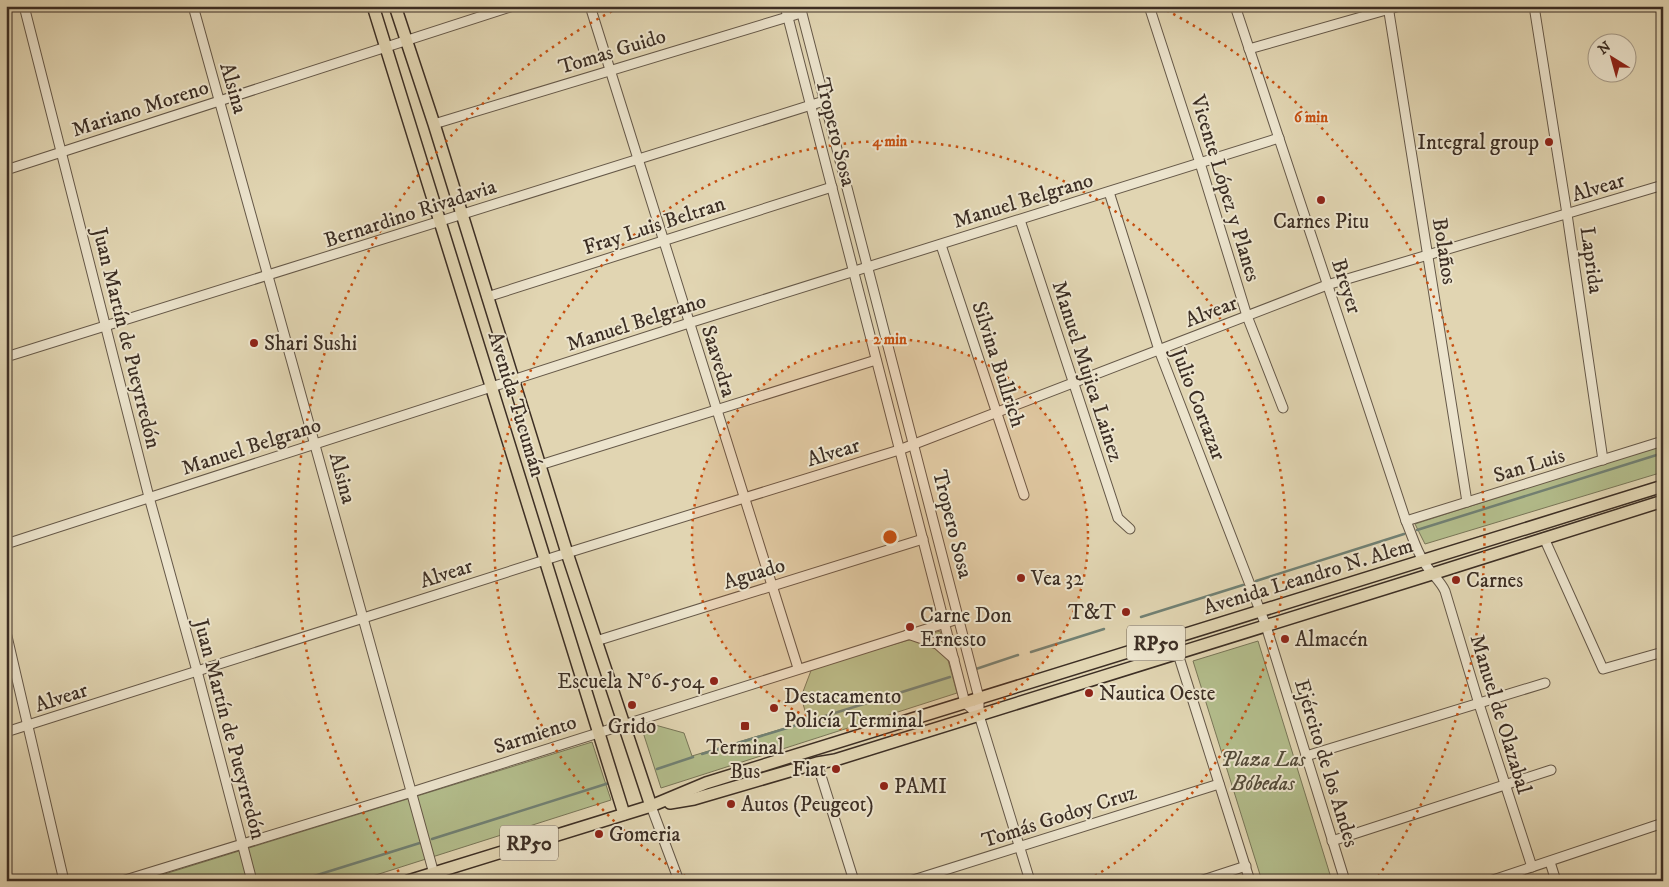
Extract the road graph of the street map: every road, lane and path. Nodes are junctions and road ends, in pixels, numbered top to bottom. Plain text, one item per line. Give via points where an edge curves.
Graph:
1 (24, 6) edge
2 (193, 6) edge
3 (373, 6) edge
4 (395, 6) edge
5 (514, 6) edge
6 (590, 6) edge
7 (784, 6) edge
8 (1149, 6) edge
9 (1235, 6) edge
10 (1400, 6) edge
11 (1534, 6) edge
12 (1388, 8) edge
13 (800, 10) edge
14 (787, 17) junction
15 (406, 41) junction
16 (386, 47) junction
17 (1249, 49) junction
18 (610, 70) junction
19 (219, 101) junction
20 (824, 101) junction
21 (811, 105) junction
22 (434, 124) junction
23 (1279, 138) junction
24 (61, 152) junction
25 (638, 159) junction
26 (1200, 163) junction
27 (6, 170) edge
28 (1663, 185) edge
29 (832, 188) junction
30 (1109, 192) junction
31 (1567, 214) junction
32 (461, 215) junction
33 (1020, 220) junction
34 (441, 221) junction
35 (664, 241) junction
36 (940, 245) junction
37 (1428, 255) junction
38 (867, 268) junction
39 (854, 272) junction
40 (268, 276) junction
41 (1328, 285) junction
42 (487, 297) junction
43 (1247, 316) junction
44 (689, 323) junction
45 (106, 326) junction
46 (1159, 350) junction
47 (6, 357) edge
48 (876, 360) junction
49 (513, 379) junction
50 (1072, 383) junction
51 (492, 386) junction
52 (1283, 408) dead end
53 (717, 410) junction
54 (997, 412) junction
55 (1663, 441) edge
56 (315, 443) junction
57 (914, 444) junction
58 (899, 450) junction
59 (1603, 460) junction
60 (540, 465) junction
61 (1663, 486) edge
62 (1024, 495) dead end
63 (149, 497) junction
64 (744, 497) junction
65 (1663, 501) edge
66 (1467, 502) junction
67 (1406, 521) junction
68 (1130, 529) dead end
69 (1544, 538) junction
70 (922, 539) junction
71 (6, 544) edge
72 (567, 553) junction
73 (546, 560) junction
74 (1423, 560) junction
75 (1432, 574) junction
76 (772, 586) junction
77 (1260, 611) junction
78 (362, 618) junction
79 (958, 618) junction
80 (944, 623) junction
81 (1266, 626) junction
82 (6, 632) edge
83 (908, 634) junction
84 (596, 641) junction
85 (1663, 652) edge
86 (1178, 654) junction
87 (954, 659) junction
88 (798, 668) junction
89 (197, 671) junction
90 (1545, 683) dead end
91 (979, 698) junction
92 (965, 702) junction
93 (1479, 704) junction
94 (979, 715) junction
95 (623, 725) junction
96 (27, 726) junction
97 (6, 732) edge
98 (599, 732) junction
99 (1306, 756) junction
100 (816, 763) junction
101 (1551, 770) dead end
102 (1219, 784) junction
103 (1505, 785) junction
104 (412, 792) junction
105 (651, 806) junction
106 (624, 814) junction
107 (1663, 824) edge
108 (1332, 841) junction
109 (242, 844) junction
110 (1020, 847) junction
111 (1550, 862) junction
112 (1246, 866) junction
113 (1532, 867) junction
114 (942, 871) junction
115 (435, 877) edge
116 (678, 880) edge
117 (64, 881) edge
118 (122, 881) edge
119 (252, 881) edge
120 (408, 881) edge
121 (854, 881) edge
122 (910, 881) edge
123 (945, 881) edge
124 (1030, 881) edge
125 (1200, 881) edge
126 (1250, 881) edge
127 (1345, 881) edge
128 (1490, 881) edge
129 (1556, 881) edge

1 - 24 street, Juan Martín de Pueyrredón
2 - 19 street, Alsina
3 - 16 main road, Avenida Tucumán
4 - 15 main road, Avenida Tucumán
5 - 15 street, Mariano Moreno
6 - 18 street, Saavedra
7 - 14 street, Tropero Sosa
8 - 26 street, Vicente López y Planes
9 - 17 street, Breyer
10 - 12 street
11 - 31 street, Laprida
12 - 17 street
12 - 37 street, Bolaños
13 - 14 street, Tomas Guido
13 - 20 street, Tropero Sosa
14 - 18 street, Tomas Guido
14 - 21 street, Tropero Sosa
15 - 16 street, Mariano Moreno
15 - 22 main road, Avenida Tucumán
16 - 19 street, Mariano Moreno
16 - 34 main road, Avenida Tucumán
17 - 23 street, Breyer
18 - 22 street, Tomas Guido
18 - 25 street, Saavedra
19 - 24 street, Mariano Moreno
19 - 40 street, Alsina
20 - 21 street, Bernardino Rivadavia
20 - 38 street, Tropero Sosa
21 - 25 street, Bernardino Rivadavia
21 - 29 street, Tropero Sosa
22 - 32 main road, Avenida Tucumán
23 - 26 street, Manuel Belgrano
23 - 41 street, Breyer
24 - 27 street, Mariano Moreno
24 - 45 street, Juan Martín de Pueyrredón
25 - 32 street, Bernardino Rivadavia
25 - 35 street, Saavedra
26 - 30 street, Manuel Belgrano
26 - 43 street, Vicente López y Planes
28 - 31 street, Alvear
29 - 35 street, Fray Luis Beltran
29 - 39 street, Tropero Sosa
30 - 33 street, Manuel Belgrano
30 - 46 street, Julio Cortazar
31 - 37 street, Alvear
31 - 59 street, Laprida
32 - 34 street, Bernardino Rivadavia
32 - 42 main road, Avenida Tucumán
33 - 36 street, Manuel Belgrano
33 - 50 street, Manuel Mujica Lainez
34 - 40 street, Bernardino Rivadavia
34 - 51 main road, Avenida Tucumán
35 - 42 street, Fray Luis Beltran
35 - 44 street, Saavedra
36 - 38 street, Manuel Belgrano
36 - 54 street, Silvina Bullrich
37 - 41 street, Alvear
37 - 66 street, Bolaños
38 - 39 street, Manuel Belgrano
38 - 57 street, Tropero Sosa
39 - 44 street, Manuel Belgrano
39 - 48 street, Tropero Sosa
40 - 45 street, Bernardino Rivadavia
40 - 56 street, Alsina
41 - 43 street, Alvear
41 - 67 street, Breyer
42 - 49 main road, Avenida Tucumán
43 - 46 street, Alvear
43 - 52 street, Vicente López y Planes
44 - 49 street, Manuel Belgrano
44 - 53 street, Saavedra
45 - 47 street, Bernardino Rivadavia
45 - 63 street, Juan Martín de Pueyrredón
46 - 50 street, Alvear
46 - 77 street, Julio Cortazar
48 - 53 street
48 - 58 street, Tropero Sosa
49 - 51 street, Manuel Belgrano
49 - 60 main road, Avenida Tucumán
50 - 54 street, Alvear
50 - 68 street, Manuel Mujica Lainez via 1118,518
51 - 56 street, Manuel Belgrano
51 - 73 main road, Avenida Tucumán
53 - 60 street
53 - 64 street, Saavedra
54 - 57 street, Alvear
54 - 62 street, Silvina Bullrich
55 - 59 street, San Luis
56 - 63 street, Manuel Belgrano
56 - 78 street, Alsina
57 - 58 street, Alvear
57 - 79 street, Tropero Sosa
58 - 64 street, Alvear
58 - 70 street, Tropero Sosa
59 - 66 street, San Luis
60 - 72 main road, Avenida Tucumán
61 - 74 main road, Avenida Leandro N. Alem / RP50
63 - 71 street, Manuel Belgrano
63 - 89 street, Juan Martín de Pueyrredón
64 - 72 street, Alvear
64 - 76 street, Saavedra
65 - 69 main road, Avenida Leandro N. Alem / RP50
66 - 67 street, San Luis
67 - 74 street, Breyer
69 - 75 main road, Avenida Leandro N. Alem / RP50
69 - 85 street via 1603,669
70 - 76 street, Aguado
70 - 80 street, Tropero Sosa
72 - 73 street, Alvear
72 - 84 main road, Avenida Tucumán
73 - 78 street, Alvear
73 - 98 main road, Avenida Tucumán
74 - 75 street, Breyer
74 - 77 main road, Avenida Leandro N. Alem / RP50
75 - 81 main road, Avenida Leandro N. Alem / RP50
75 - 93 street, Manuel de Olazabal via 1445,591
76 - 84 street, Aguado
76 - 88 street, Saavedra
77 - 81 street, Julio Cortazar
77 - 91 main road, Avenida Leandro N. Alem / RP50
78 - 89 street, Alvear
78 - 104 street, Alsina
79 - 80 street, Sarmiento
79 - 91 street, Tropero Sosa
80 - 83 street, Sarmiento
80 - 87 street, Tropero Sosa
81 - 86 main road, Avenida Leandro N. Alem / RP50
81 - 99 street, Ejército de los Andes
82 - 96 street
83 - 87 street via 937,644
83 - 88 street, Sarmiento
84 - 95 main road, Avenida Tucumán
86 - 94 main road, Avenida Leandro N. Alem / RP50
86 - 102 street
87 - 92 street, Tropero Sosa
88 - 95 street, Sarmiento
89 - 96 street, Alvear
89 - 109 street, Juan Martín de Pueyrredón
90 - 93 street
91 - 92 main road, Avenida Leandro N. Alem / RP50
91 - 94 street, Tropero Sosa
92 - 94 street
92 - 105 main road, Avenida Leandro N. Alem / RP50 via 706,783
93 - 99 street
93 - 103 street, Manuel de Olazabal
94 - 100 main road, Avenida Leandro N. Alem / RP50
94 - 110 street
95 - 98 street, Sarmiento
95 - 105 main road, Avenida Tucumán
96 - 97 street, Alvear
96 - 117 street
98 - 104 street, Sarmiento
98 - 106 main road, Avenida Tucumán
99 - 108 street, Ejército de los Andes
100 - 105 main road, Avenida Leandro N. Alem / RP50 via 694,799
100 - 121 street
101 - 103 street
102 - 110 street, Tomás Godoy Cruz
102 - 112 street
103 - 108 street
103 - 113 street, Manuel de Olazabal
104 - 109 street, Sarmiento
104 - 115 street, Alsina
105 - 106 main road, Avenida Leandro N. Alem / RP50
105 - 116 street
106 - 115 main road, Avenida Leandro N. Alem / RP50
107 - 111 street
108 - 127 street, Ejército de los Andes
109 - 118 street, Sarmiento
109 - 119 street, Juan Martín de Pueyrredón
110 - 114 street, Tomás Godoy Cruz
110 - 124 street
111 - 113 street
111 - 129 street
112 - 125 street
112 - 126 street
113 - 128 street
114 - 122 street, Tomás Godoy Cruz
114 - 123 street
115 - 120 main road, Avenida Leandro N. Alem / RP50

